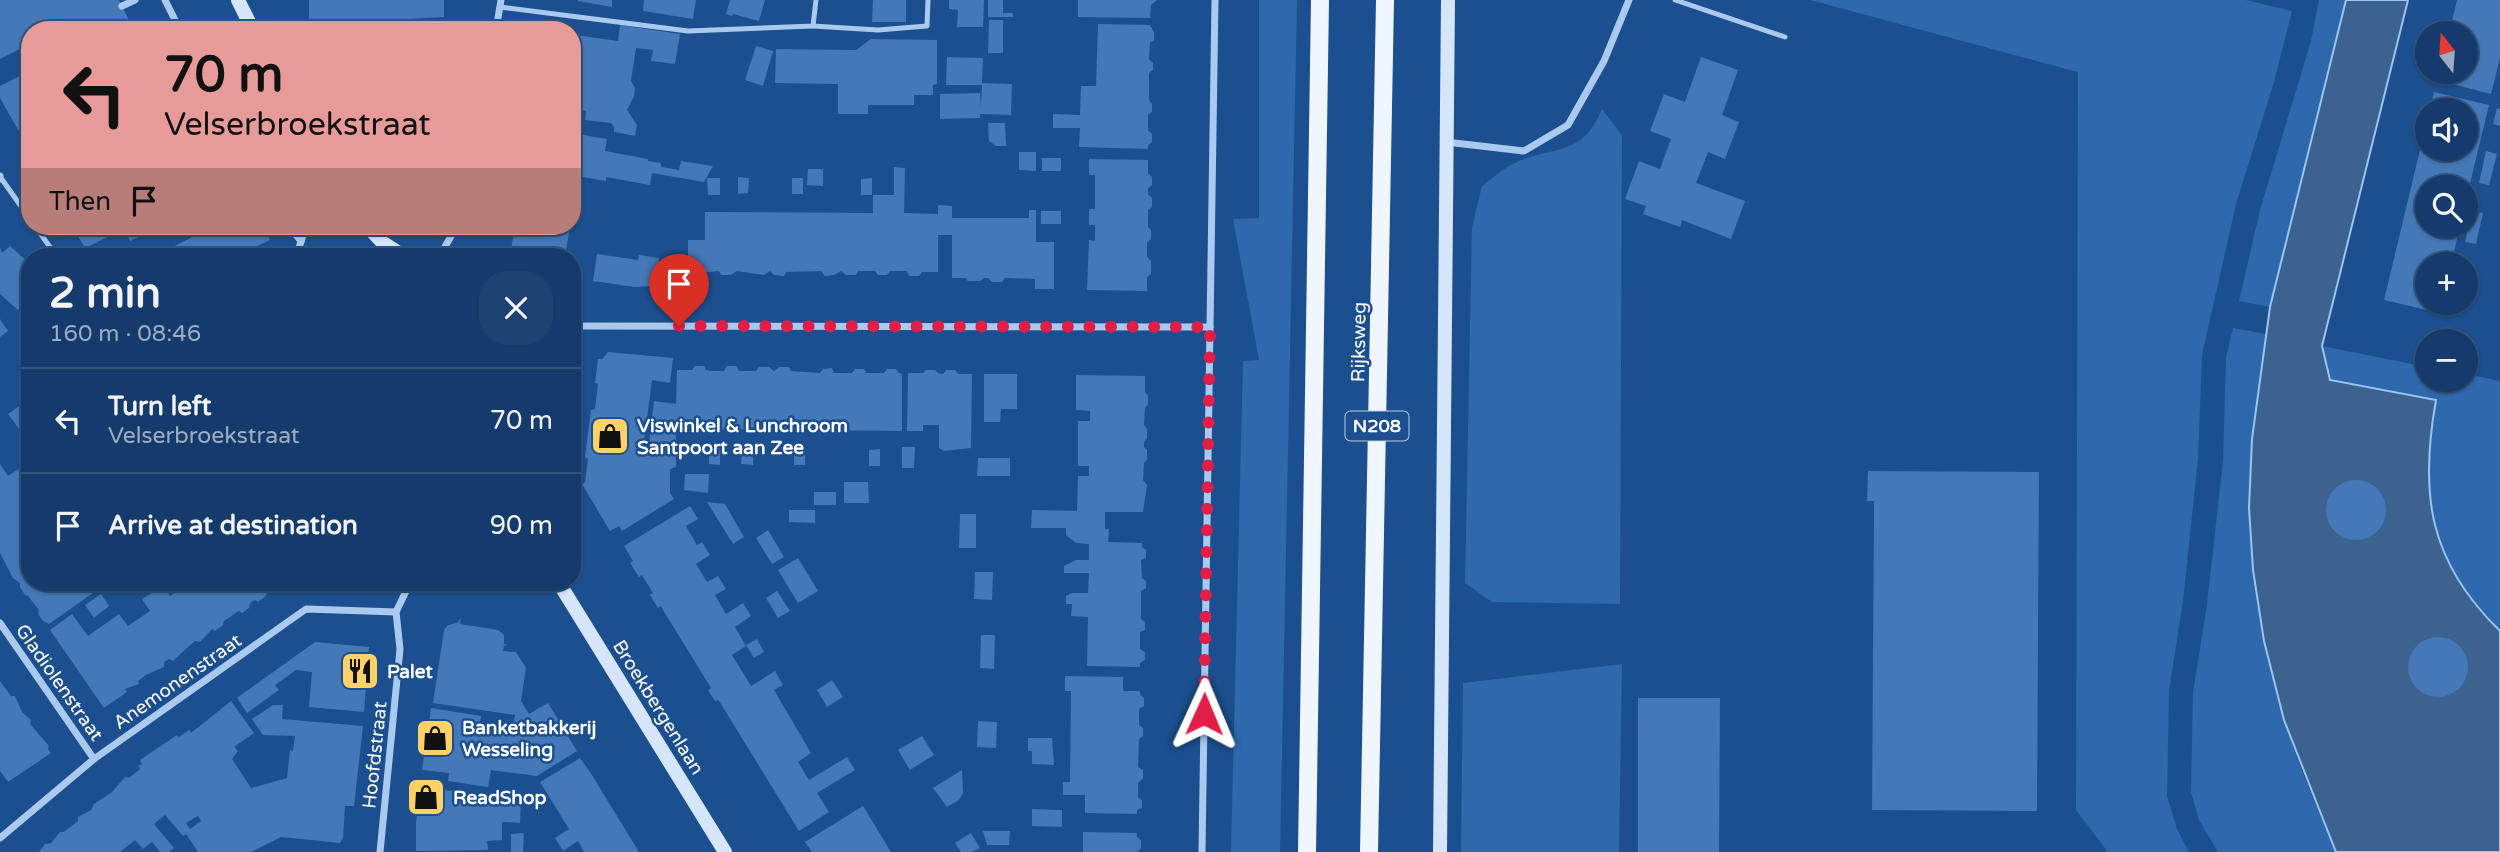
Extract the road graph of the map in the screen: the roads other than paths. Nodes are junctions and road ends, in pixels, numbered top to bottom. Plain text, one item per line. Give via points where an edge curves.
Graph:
1 (135, 0) edge
2 (165, 0) edge
3 (238, 0) edge
4 (816, 0) edge
5 (928, 0) edge
6 (1214, 0) edge
7 (1320, 0) edge
8 (1385, 0) edge
9 (1448, 0) edge
10 (1629, 0) edge
11 (1675, 0) edge
12 (500, 4) edge
13 (122, 6) dead end
14 (176, 21) edge
15 (248, 21) edge
16 (813, 26) junction
17 (1785, 37) dead end
18 (1446, 142) junction
19 (0, 178) edge
20 (21, 207) edge
21 (296, 235) edge
22 (303, 235) edge
23 (375, 235) edge
24 (301, 241) junction
25 (300, 248) edge
26 (391, 248) edge
27 (581, 326) edge
28 (1210, 327) junction
29 (406, 591) edge
30 (564, 591) edge
31 (396, 612) junction
32 (0, 623) edge
33 (94, 759) junction
34 (0, 838) edge
35 (380, 852) edge
36 (726, 852) edge
37 (1202, 852) edge
38 (1307, 852) edge
39 (1369, 852) edge
40 (1440, 852) edge

1 - 13 street
2 - 14 street
3 - 15 street
4 - 16 lane
5 - 16 lane via 927,26 878,30
6 - 28 street
7 - 38 main road
8 - 39 main road, Rijksweg / N208
9 - 18 street
10 - 18 street via 1604,61 1568,125 1524,151
11 - 17 lane
12 - 16 lane via 688,31
18 - 40 street
19 - 20 lane
21 - 24 street
22 - 24 street
23 - 26 street
24 - 25 street
27 - 28 street
28 - 37 street
29 - 31 street
30 - 36 street, Broekbergenlaan
31 - 33 street, Anemonenstraat via 306,609
31 - 35 street, Hoofdstraat via 400,649
32 - 33 street, Gladiolenstraat
33 - 34 street, Anemonenstraat

